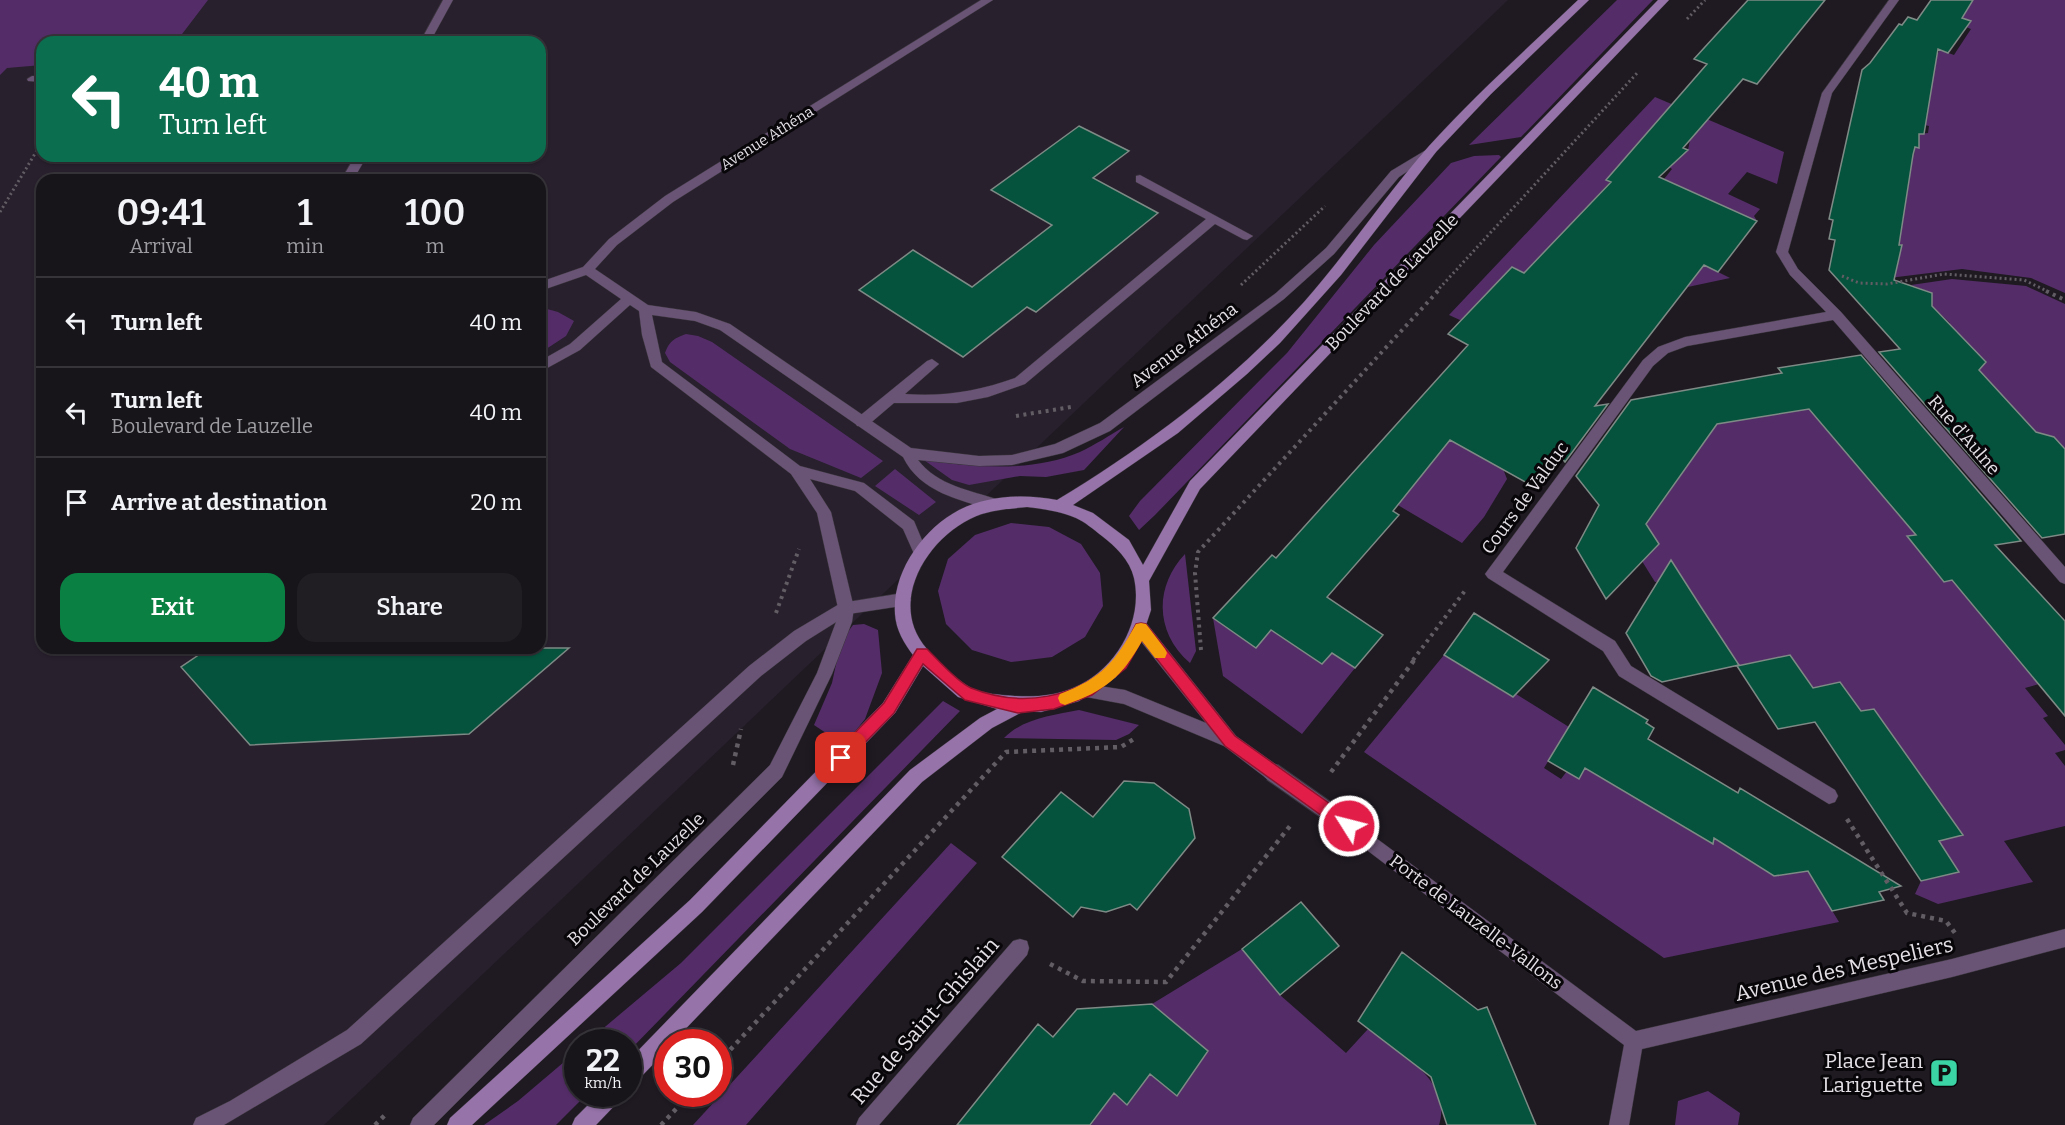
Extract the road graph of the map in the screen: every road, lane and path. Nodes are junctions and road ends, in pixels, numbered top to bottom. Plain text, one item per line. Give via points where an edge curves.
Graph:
1 (448, 0) edge
2 (988, 0) edge
3 (1584, 0) edge
4 (1664, 0) edge
5 (1705, 0) edge
6 (1894, 0) edge
7 (1681, 26) dead end
8 (428, 36) edge
9 (1640, 70) dead end
10 (1430, 152) junction
11 (36, 156) edge
12 (1140, 179) dead end
13 (0, 212) edge
14 (1214, 219) junction
15 (1247, 236) dead end
16 (587, 270) junction
17 (1794, 272) junction
18 (546, 285) edge
19 (630, 298) junction
20 (2065, 300) edge
21 (645, 309) junction
22 (1836, 315) junction
23 (546, 364) edge
24 (932, 364) dead end
25 (892, 398) junction
26 (862, 422) junction
27 (909, 453) junction
28 (796, 470) junction
29 (994, 504) junction
30 (1060, 506) junction
31 (824, 512) junction
32 (920, 552) junction
33 (1493, 574) junction
34 (2065, 578) edge
35 (1142, 580) junction
36 (903, 600) junction
37 (846, 609) junction
38 (775, 616) dead end
39 (1141, 629) junction
40 (922, 654) junction
41 (1187, 684) junction
42 (1087, 691) junction
43 (1018, 706) junction
44 (1161, 714) junction
45 (742, 725) dead end
46 (1230, 741) junction
47 (732, 768) dead end
48 (1324, 780) dead end
49 (1829, 796) joint
50 (1295, 819) dead end
51 (2065, 938) edge
52 (1020, 948) joint
53 (1973, 962) junction
54 (1634, 1041) junction
55 (732, 1048) edge
56 (642, 1061) edge
57 (599, 1107) edge
58 (678, 1107) edge
59 (392, 1109) dead end
60 (202, 1125) edge
61 (375, 1125) edge
62 (420, 1125) edge
63 (457, 1125) edge
64 (582, 1125) edge
65 (661, 1125) edge
66 (866, 1125) edge
67 (1619, 1125) edge

1 - 8 street
2 - 16 street, Avenue Athéna via 669,199 613,242
3 - 10 main road
4 - 35 main road, Boulevard de Lauzelle via 1195,485
5 - 7 path
6 - 17 street via 1827,93 1782,252
9 - 41 path via 1198,552 1195,573 1201,668
10 - 27 street, Avenue Athéna via 1395,174 1330,251 1280,296 1106,427 1058,449 1012,460
10 - 30 main road via 1336,273 1259,356 1162,438
11 - 13 path
12 - 14 street
14 - 15 street
14 - 25 street via 1020,381 988,394 928,402
16 - 18 street, Avenue Athéna
16 - 19 street, Avenue Athéna
17 - 20 path via 1824,269 1859,283 1887,284 1944,274 2024,280
17 - 22 street, Rue d'Aulne
19 - 21 street, Avenue Athéna
19 - 23 street via 575,347
21 - 26 street, Avenue Athéna via 696,317 725,327
21 - 28 street via 656,364
22 - 33 street, Cours de Valduc via 1707,337 1663,350 1648,363
22 - 34 street, Rue d'Aulne
24 - 25 street
25 - 26 street
26 - 27 street, Avenue Athéna
27 - 29 street, Avenue Athéna via 912,463 948,492
28 - 31 street
28 - 32 street via 859,487 909,525
29 - 30 main road via 1027,501
29 - 32 main road via 965,514 940,531
30 - 35 main road via 1088,516 1112,533 1131,555
31 - 37 street
31 - 38 path via 806,530
32 - 36 main road via 908,575
33 - 48 path via 1463,591
33 - 49 street, Cours de Valduc via 1609,646 1625,671
35 - 39 main road via 1145,604
36 - 37 street
36 - 40 main road via 904,622 912,643
37 - 60 street via 800,636 755,671 354,1037
37 - 62 street via 824,674 776,771
39 - 41 street, Porte de Lauzelle-Vallons
39 - 42 main road via 1121,664
40 - 43 main road via 965,694
40 - 63 main road via 889,708 696,906
41 - 46 street, Porte de Lauzelle-Vallons
42 - 43 main road via 1054,703
42 - 44 street, Porte de Lauzelle-Vallons via 1125,697
43 - 56 main road via 986,723 916,776
44 - 46 street, Porte de Lauzelle-Vallons
44 - 55 path via 1143,733 1120,747 1006,752
45 - 47 path
46 - 54 street, Porte de Lauzelle-Vallons, bridge
49 - 53 path via 1854,827 1907,913 1947,921
50 - 52 path via 1166,982 1083,981
51 - 53 street, Avenue des Mespeliers
52 - 66 street, Rue de Saint-Ghislain
53 - 54 street, Avenue des Mespeliers
54 - 67 street
57 - 64 main road
58 - 65 path
59 - 61 path

